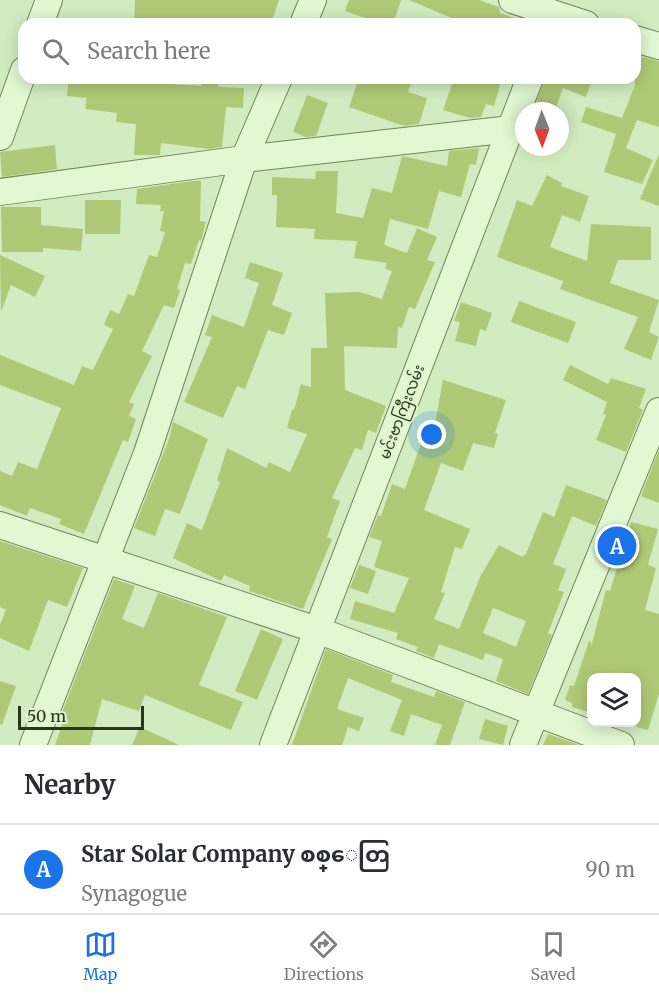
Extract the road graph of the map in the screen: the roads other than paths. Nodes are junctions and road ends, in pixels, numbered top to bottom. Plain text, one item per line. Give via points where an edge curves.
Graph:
1 (49, 0) edge
2 (313, 0) edge
3 (512, 0) edge
4 (555, 13) edge
5 (42, 18) edge
6 (306, 18) edge
7 (641, 41) edge
8 (659, 46) edge
9 (19, 84) edge
10 (276, 84) edge
11 (528, 84) edge
12 (511, 129) junction
13 (0, 137) edge
14 (244, 159) junction
15 (0, 192) edge
16 (659, 411) edge
17 (0, 525) edge
18 (107, 561) junction
19 (317, 630) junction
20 (537, 711) junction
21 (33, 745) edge
22 (273, 745) edge
23 (523, 745) edge
24 (621, 745) edge

1 - 5 street
2 - 6 street
3 - 4 street
7 - 8 street
9 - 13 street
10 - 14 street
11 - 12 street, မင်းဗာကြီးလမ်း
12 - 14 street
12 - 19 street, မင်းဗာကြီးလမ်း
14 - 15 street
14 - 18 street via 147,453
16 - 20 street
17 - 18 street
18 - 19 street
18 - 21 street
19 - 20 street
19 - 22 street, မင်းဗာကြီးလမ်း
20 - 23 street
20 - 24 street

